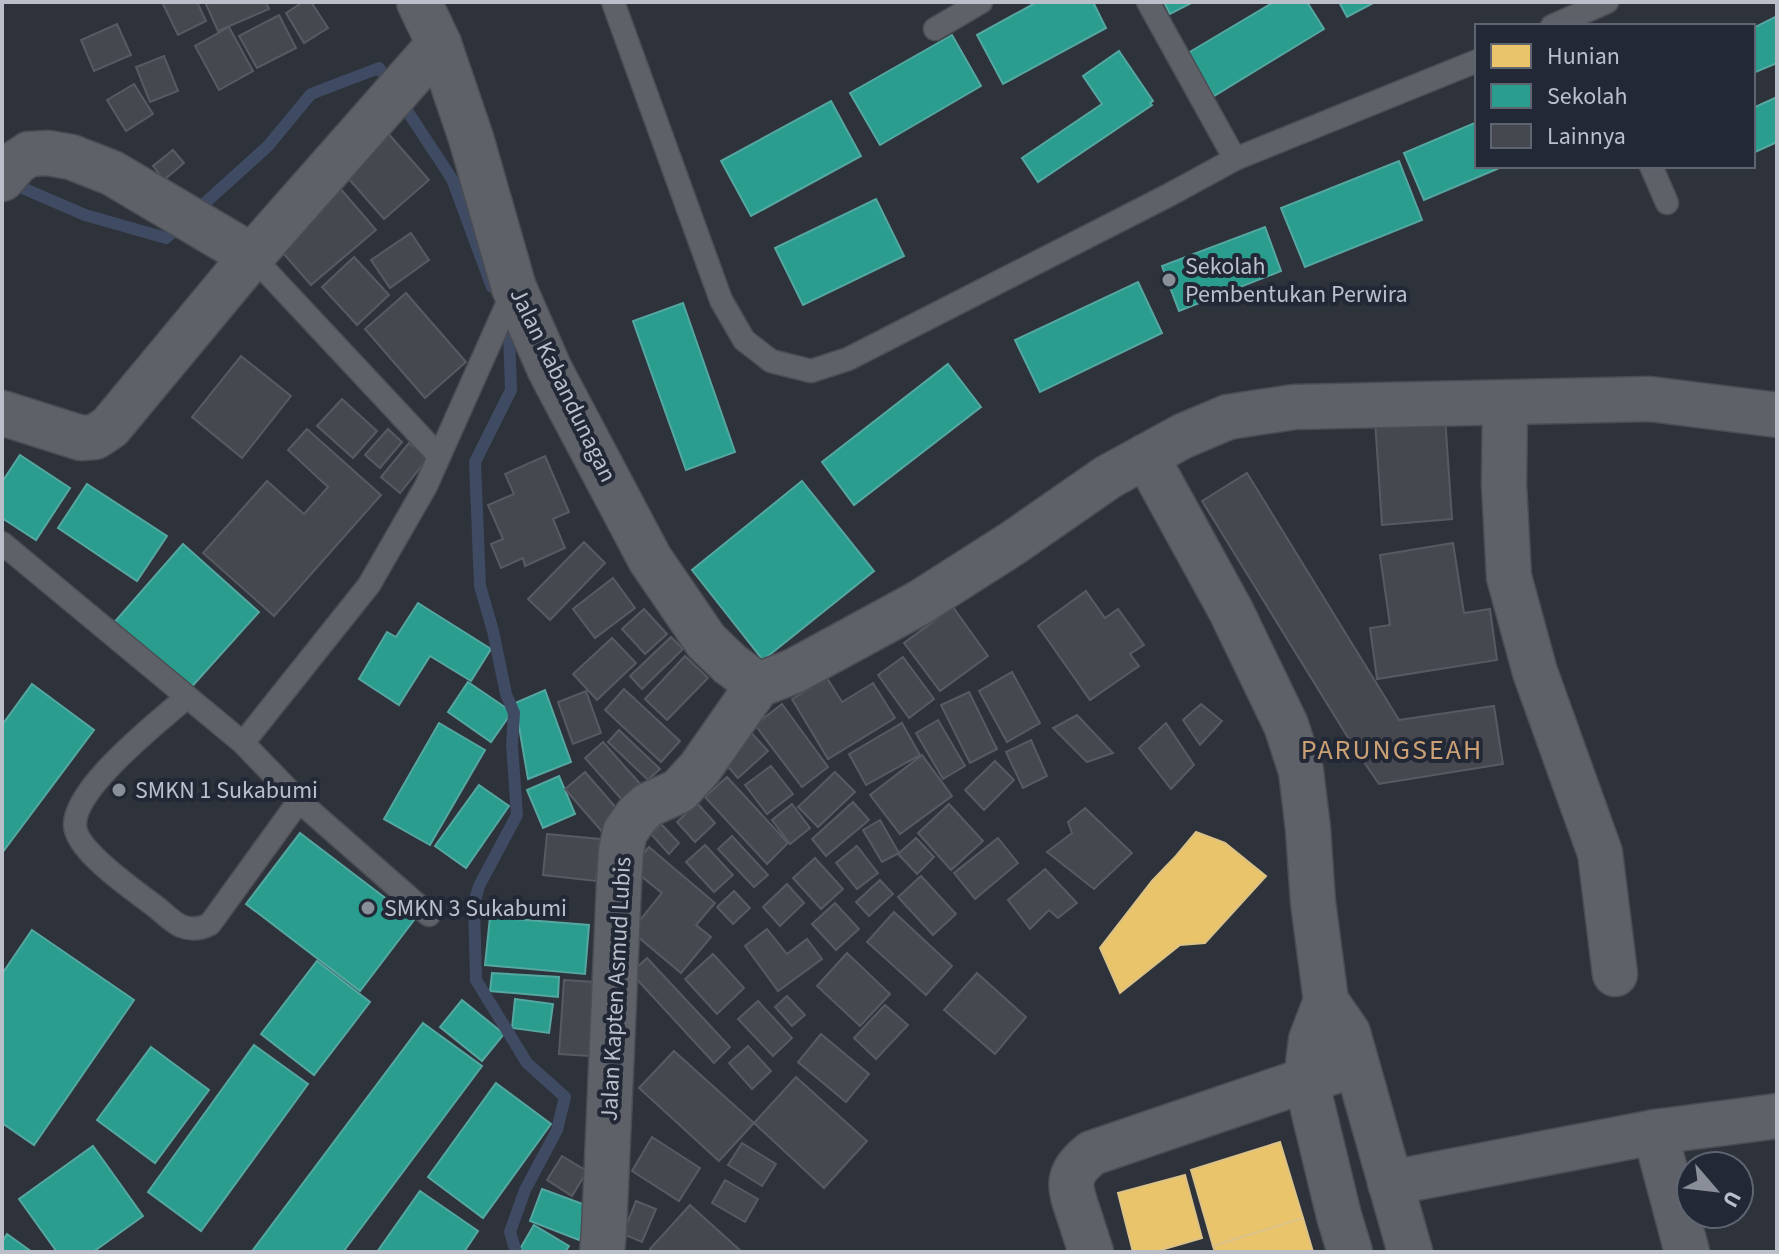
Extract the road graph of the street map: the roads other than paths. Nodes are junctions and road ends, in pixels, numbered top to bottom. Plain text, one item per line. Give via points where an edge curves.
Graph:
1 (419, 2) edge
2 (613, 2) edge
3 (981, 2) edge
4 (1148, 2) edge
5 (1607, 2) edge
6 (1585, 13) edge
7 (1557, 24) edge
8 (935, 29) dead end
9 (439, 44) junction
10 (1475, 62) edge
11 (1235, 159) junction
12 (1652, 168) edge
13 (2, 179) edge
14 (1667, 203) dead end
15 (252, 256) junction
16 (514, 288) junction
17 (1505, 403) junction
18 (2, 413) edge
19 (1777, 415) edge
20 (439, 456) junction
21 (1146, 456) junction
22 (2, 543) edge
23 (758, 685) junction
24 (187, 697) junction
25 (243, 743) junction
26 (299, 801) junction
27 (429, 915) dead end
28 (1615, 974) dead end
29 (1326, 1001) junction
30 (1356, 1065) junction
31 (1306, 1080) junction
32 (1777, 1116) edge
33 (1655, 1132) junction
34 (1390, 1183) junction
35 (602, 1252) edge
36 (1091, 1252) edge
37 (1350, 1252) edge
38 (1410, 1252) edge
39 (1687, 1252) edge

1 - 9 street, Jalan Kabandunagan
2 - 11 lane via 721,300 744,340 771,361 811,371 848,359
3 - 8 lane
4 - 11 lane
5 - 6 lane
6 - 7 lane
9 - 15 street
9 - 16 street, Jalan Kabandunagan
10 - 11 lane
12 - 14 lane
13 - 15 street via 29,154 71,157 112,173
15 - 18 street via 110,427 95,437 81,438
15 - 20 lane
16 - 20 lane
16 - 23 street, Jalan Kabandunagan via 550,370 650,559 706,641
17 - 19 street via 1650,399
17 - 21 street via 1294,407 1228,417
17 - 28 street via 1509,577 1535,672 1600,853
20 - 25 lane via 369,585
21 - 23 street via 919,603
21 - 29 street via 1286,725 1301,771
22 - 24 lane
23 - 35 street, Jalan Kapten Asmud Lubis via 700,768 679,791 648,805 625,832
24 - 25 lane
24 - 26 lane via 110,767 81,805 75,825 78,837 103,865 181,926 200,929 210,924
25 - 26 lane
26 - 27 lane
29 - 30 street via 1348,1033
29 - 31 street via 1311,1040
30 - 31 street
30 - 34 street
31 - 36 street via 1092,1153 1082,1161 1071,1190
31 - 37 street
32 - 33 street
33 - 34 street
33 - 39 street
34 - 38 street

